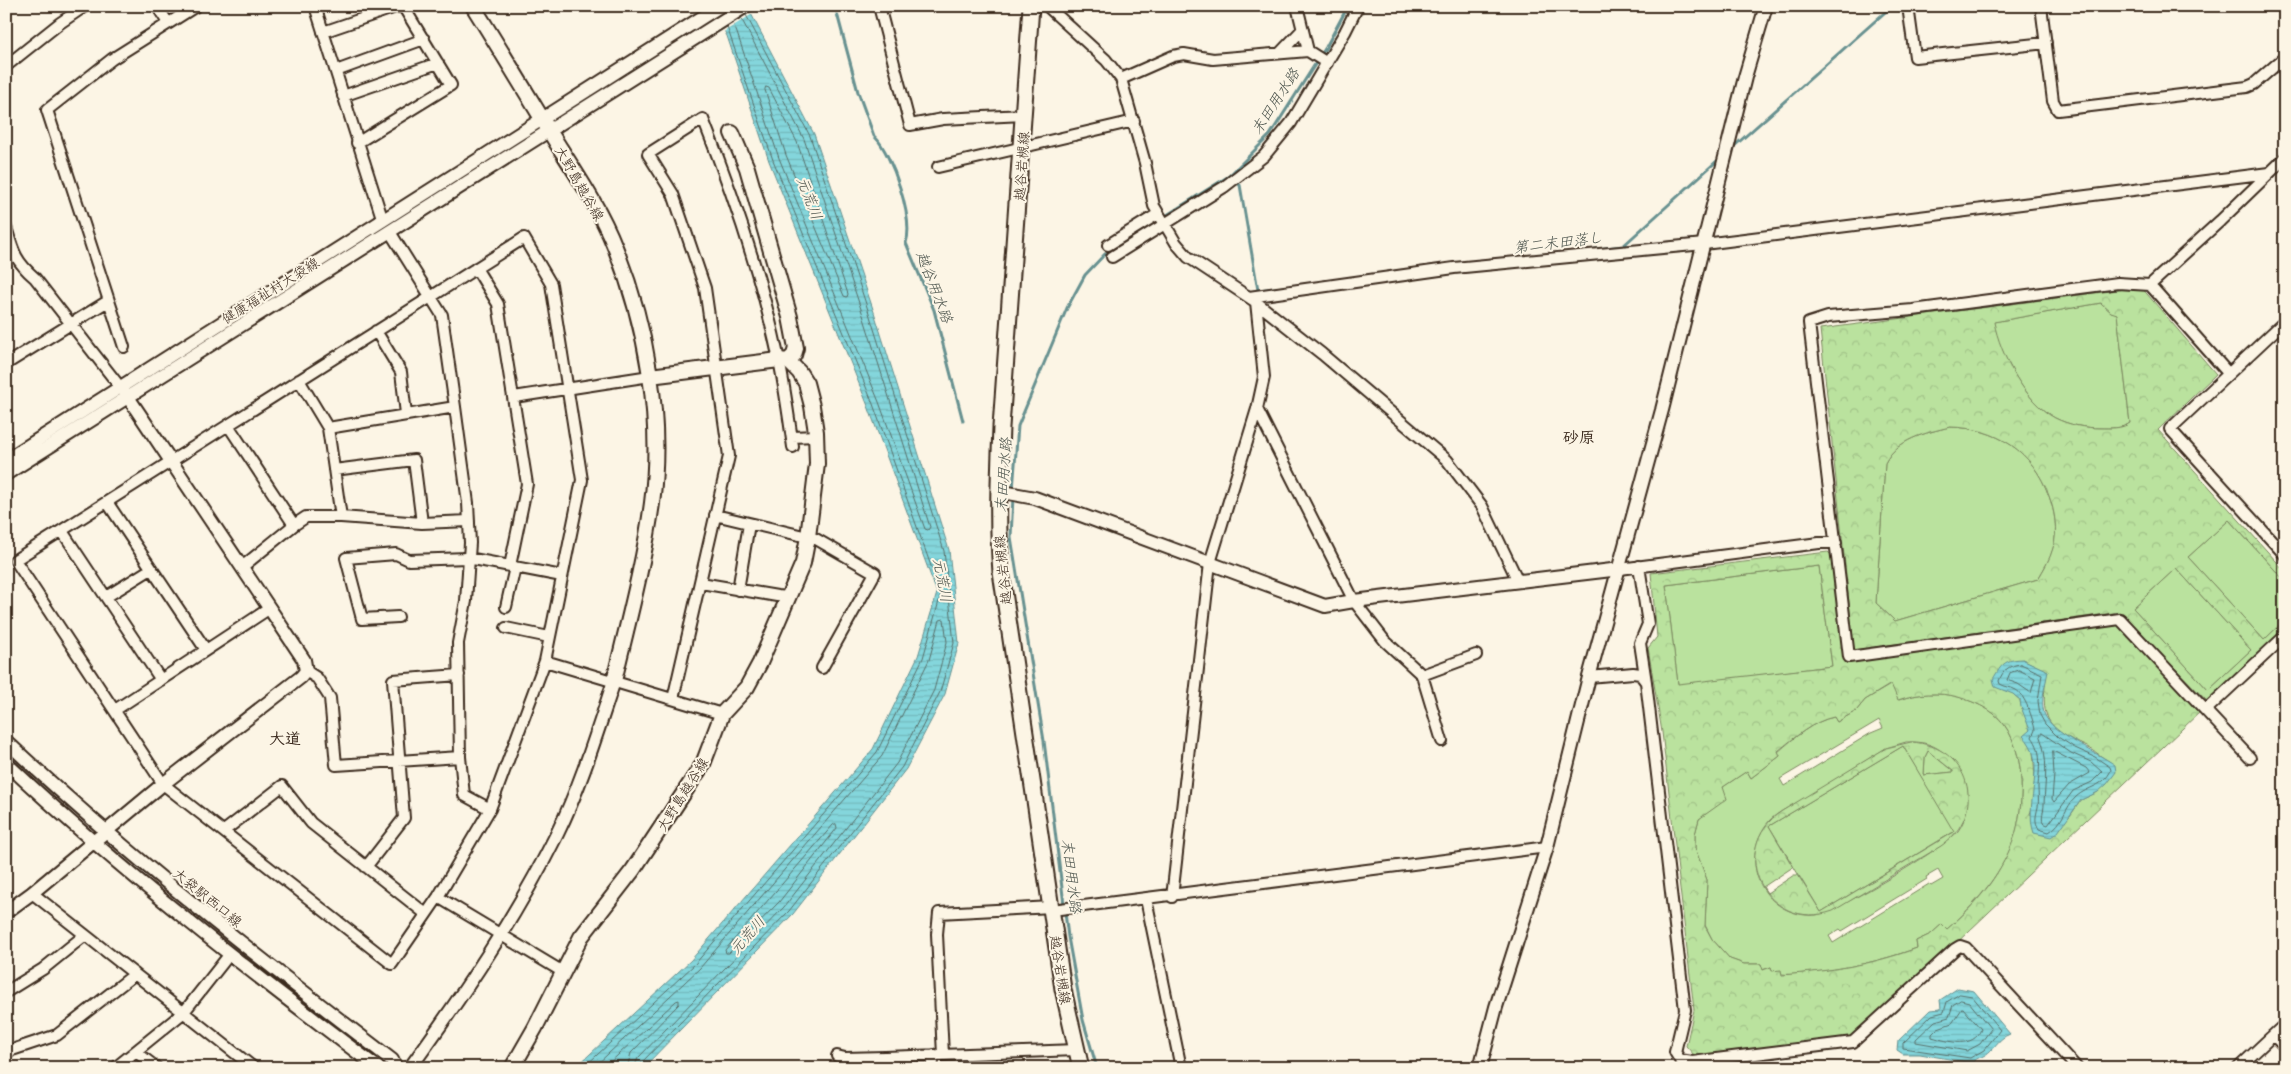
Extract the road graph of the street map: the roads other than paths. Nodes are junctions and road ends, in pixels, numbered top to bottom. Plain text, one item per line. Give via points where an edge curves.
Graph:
1 (85, 6) edge
2 (157, 6) edge
3 (196, 6) edge
4 (315, 6) edge
5 (399, 6) edge
6 (403, 6) edge
7 (473, 6) edge
8 (720, 6) edge
9 (746, 6) edge
10 (879, 6) edge
11 (1031, 6) edge
12 (1047, 6) edge
13 (1297, 6) edge
14 (1358, 6) edge
15 (1766, 6) edge
16 (1908, 6) edge
17 (2041, 6) edge
18 (168, 23) junction
19 (1303, 29) junction
20 (323, 32) junction
21 (424, 39) junction
22 (2046, 43) junction
23 (1308, 51) junction
24 (1280, 53) junction
25 (2285, 57) edge
26 (438, 63) junction
27 (1327, 63) junction
28 (6, 66) edge
29 (336, 71) junction
30 (1120, 79) junction
31 (343, 96) junction
32 (1024, 115) junction
33 (542, 118) junction
34 (1134, 121) junction
35 (550, 131) junction
36 (732, 133) dead end
37 (357, 143) junction
38 (1022, 148) junction
39 (2285, 148) edge
40 (2284, 159) edge
41 (938, 167) dead end
42 (2269, 173) junction
43 (1158, 214) junction
44 (1164, 224) junction
45 (6, 227) edge
46 (386, 227) junction
47 (1704, 244) junction
48 (1108, 245) dead end
49 (1112, 257) dead end
50 (476, 268) junction
51 (2150, 284) junction
52 (430, 297) junction
53 (1252, 300) junction
54 (108, 301) junction
55 (2285, 321) edge
56 (72, 323) junction
57 (376, 331) junction
58 (124, 346) dead end
59 (784, 360) junction
60 (6, 364) edge
61 (715, 368) junction
62 (2228, 373) junction
63 (650, 376) junction
64 (299, 380) junction
65 (568, 389) junction
66 (124, 392) junction
67 (514, 397) junction
68 (455, 407) junction
69 (1257, 409) junction
70 (406, 414) junction
71 (228, 425) junction
72 (328, 428) junction
73 (816, 436) junction
74 (6, 460) edge
75 (172, 460) junction
76 (334, 470) junction
77 (6, 474) edge
78 (1007, 492) junction
79 (107, 502) junction
80 (716, 515) junction
81 (341, 517) junction
82 (469, 521) junction
83 (422, 524) junction
84 (749, 524) junction
85 (294, 525) junction
86 (62, 531) junction
87 (808, 537) junction
88 (1836, 543) junction
89 (2285, 555) edge
90 (468, 558) junction
91 (1210, 563) junction
92 (242, 566) junction
93 (512, 566) junction
94 (1639, 566) junction
95 (151, 569) junction
96 (1620, 569) junction
97 (562, 576) junction
98 (1518, 581) junction
99 (701, 583) junction
100 (738, 590) junction
101 (789, 596) junction
102 (106, 597) junction
103 (1354, 601) junction
104 (506, 607) dead end
105 (270, 608) junction
106 (398, 617) dead end
107 (506, 628) dead end
108 (2285, 636) edge
109 (549, 637) junction
110 (206, 650) junction
111 (1476, 655) dead end
112 (545, 661) junction
113 (822, 668) dead end
114 (306, 670) junction
115 (459, 675) junction
116 (1422, 675) junction
117 (1589, 677) junction
118 (161, 680) junction
119 (614, 681) junction
120 (1646, 682) junction
121 (673, 699) junction
122 (115, 710) junction
123 (2206, 710) junction
124 (722, 714) junction
125 (6, 741) edge
126 (1442, 741) dead end
127 (460, 757) junction
128 (2250, 758) dead end
129 (400, 761) junction
130 (6, 763) edge
131 (164, 784) junction
132 (490, 809) junction
133 (106, 832) junction
134 (224, 832) junction
135 (93, 843) junction
136 (1546, 847) junction
137 (366, 867) junction
138 (32, 893) junction
139 (1172, 897) junction
140 (438, 898) junction
141 (1146, 899) junction
142 (1059, 909) junction
143 (6, 912) edge
144 (426, 914) junction
145 (85, 935) junction
146 (501, 935) junction
147 (229, 955) junction
148 (563, 972) junction
149 (135, 974) junction
150 (6, 992) edge
151 (184, 1012) junction
152 (2285, 1024) edge
153 (2273, 1035) junction
154 (2285, 1048) edge
155 (1076, 1050) junction
156 (6, 1052) edge
157 (136, 1052) junction
158 (938, 1055) junction
159 (838, 1056) dead end
160 (885, 1057) junction
161 (1680, 1060) junction
162 (115, 1068) edge
163 (157, 1068) edge
164 (254, 1068) edge
165 (378, 1068) edge
166 (396, 1068) edge
167 (410, 1068) edge
168 (512, 1068) edge
169 (879, 1068) edge
170 (932, 1068) edge
171 (1081, 1068) edge
172 (1181, 1068) edge
173 (1480, 1068) edge
174 (1672, 1068) edge
175 (2077, 1068) edge
176 (2238, 1068) edge

1 - 28 street
2 - 18 street
3 - 18 street
4 - 20 street
5 - 20 street
6 - 21 street
7 - 33 main road, 大野島越谷線
8 - 33 street, 健康福祉村大袋線
9 - 35 street, 健康福祉村大袋線
10 - 32 street via 910,124
11 - 32 main road, 越谷岩槻線
12 - 30 street via 1106,60
13 - 19 street
14 - 27 street
15 - 47 street
16 - 22 street via 1915,57
17 - 22 street
18 - 54 street via 112,59 47,110
19 - 23 street
19 - 24 street
20 - 29 street
21 - 26 street
21 - 29 street
22 - 25 street via 2053,101 2058,110 2247,87
23 - 24 street
23 - 27 street
24 - 30 street via 1214,59 1184,54 1172,56
26 - 31 street
26 - 37 street via 451,85
27 - 44 street via 1291,123 1264,156 1224,187
29 - 31 street
30 - 34 street
31 - 37 street
32 - 38 main road, 越谷岩槻線
33 - 35 main road, 大野島越谷線
33 - 46 street, 健康福祉村大袋線
34 - 38 street
34 - 43 street
35 - 46 street, 健康福祉村大袋線
35 - 63 main road, 大野島越谷線 via 615,247 634,306
36 - 59 main road via 748,168 790,317 796,348 794,355
37 - 46 street
38 - 41 street
38 - 78 main road, 越谷岩槻線
39 - 40 street
40 - 42 street
42 - 47 street
42 - 51 street
43 - 44 street
43 - 48 street
44 - 49 street
44 - 53 street via 1188,257
45 - 56 street via 17,261
46 - 52 street
46 - 66 street, 健康福祉村大袋線
47 - 53 street via 1454,268
47 - 96 street
50 - 52 street
50 - 65 street via 524,238 551,284
50 - 67 street via 498,304
51 - 62 street
51 - 88 street via 2118,282 1913,310 1828,317 1809,323
52 - 57 street
52 - 68 street via 442,314
53 - 69 street via 1264,377
53 - 98 street via 1447,460 1482,506
54 - 56 street
54 - 58 street
55 - 62 street
56 - 60 street
56 - 66 street
57 - 64 street
57 - 70 street via 401,372
59 - 61 main road
59 - 61 street via 736,206 703,119 648,154 673,194 705,288
59 - 73 main road, 大野島越谷線 via 799,372 806,383
59 - 73 street via 793,442
61 - 63 main road
61 - 80 street via 729,456
62 - 89 street via 2170,429
63 - 65 street
63 - 119 main road, 大野島越谷線 via 655,428 652,503 642,562
64 - 71 street
64 - 72 street
65 - 67 street
65 - 97 street via 582,480
66 - 74 street, 健康福祉村大袋線
66 - 75 street
66 - 77 street, 健康福祉村大袋線
67 - 93 street via 527,484
68 - 70 street
68 - 82 street
69 - 91 street
69 - 103 street
70 - 72 street
71 - 75 street
71 - 85 street
72 - 76 street
73 - 87 main road, 大野島越谷線 via 817,464
75 - 79 street
75 - 92 street
76 - 81 street
76 - 83 street via 414,460
78 - 91 street via 1035,498
78 - 142 main road, 越谷岩槻線 via 1001,572
79 - 86 street
79 - 95 street
80 - 84 street
80 - 99 street
81 - 83 street
81 - 85 street via 306,517
82 - 83 street
82 - 90 street
84 - 87 street
84 - 100 street
85 - 92 street
86 - 102 street
86 - 122 street via 15,560
87 - 101 main road, 大野島越谷線 via 803,563
87 - 113 street via 875,573
88 - 94 street
88 - 123 street via 1849,657 2120,619
90 - 93 street
90 - 106 street via 409,560 396,554 346,558 362,619
90 - 115 street via 466,601 458,644
91 - 103 street via 1325,606
91 - 139 street
92 - 105 street
93 - 97 street
93 - 104 street
94 - 96 street
94 - 120 street via 1648,624 1640,644
95 - 102 street
95 - 110 street
96 - 98 street
96 - 117 street
97 - 109 street
98 - 103 street
99 - 100 street
99 - 121 street
100 - 101 street
101 - 124 main road, 大野島越谷線 via 747,687
102 - 118 street
103 - 116 street via 1385,641
105 - 110 street
105 - 114 street via 304,660
107 - 109 street
108 - 123 street
109 - 112 street
110 - 118 street
111 - 116 street
112 - 119 street
112 - 132 street
114 - 129 street via 317,678 330,698 336,765
114 - 131 street
115 - 127 street
115 - 129 street via 393,680
116 - 126 street
117 - 120 street via 1633,672 1640,674
117 - 136 street
118 - 122 street
119 - 121 street
119 - 146 street via 558,832
120 - 161 street via 1685,1010 1675,1052
121 - 124 street
122 - 131 street
123 - 128 street
124 - 148 main road, 大野島越谷線 via 703,764 633,870 581,937
125 - 133 street, 大袋駅西口線
127 - 129 street
127 - 132 street via 464,795
129 - 137 street via 404,818
130 - 135 street
131 - 133 street
131 - 134 street
132 - 140 street
133 - 135 street
133 - 166 street, 大袋駅西口線 via 392,1060
134 - 137 street via 282,786 311,823
134 - 144 street via 392,964
135 - 138 street
135 - 147 street
136 - 139 street
136 - 173 street
137 - 144 street
138 - 143 street
138 - 145 street
139 - 141 street
140 - 144 street
140 - 146 street
141 - 142 street
141 - 172 street
142 - 155 main road, 越谷岩槻線 via 1062,989
142 - 158 street via 939,913
145 - 149 street
145 - 150 street via 43,969
146 - 148 street
146 - 167 street
147 - 151 street
147 - 165 street
148 - 168 main road, 大野島越谷線
149 - 151 street
149 - 156 street via 57,1035
151 - 157 street
151 - 164 street
152 - 153 street
153 - 154 street
153 - 176 street
155 - 158 street
155 - 171 main road, 越谷岩槻線
157 - 162 street
157 - 163 street
158 - 160 street
158 - 170 street
159 - 160 street
160 - 169 street
161 - 174 street
161 - 175 street via 1692,1062 1853,1042 1960,946 1966,948

